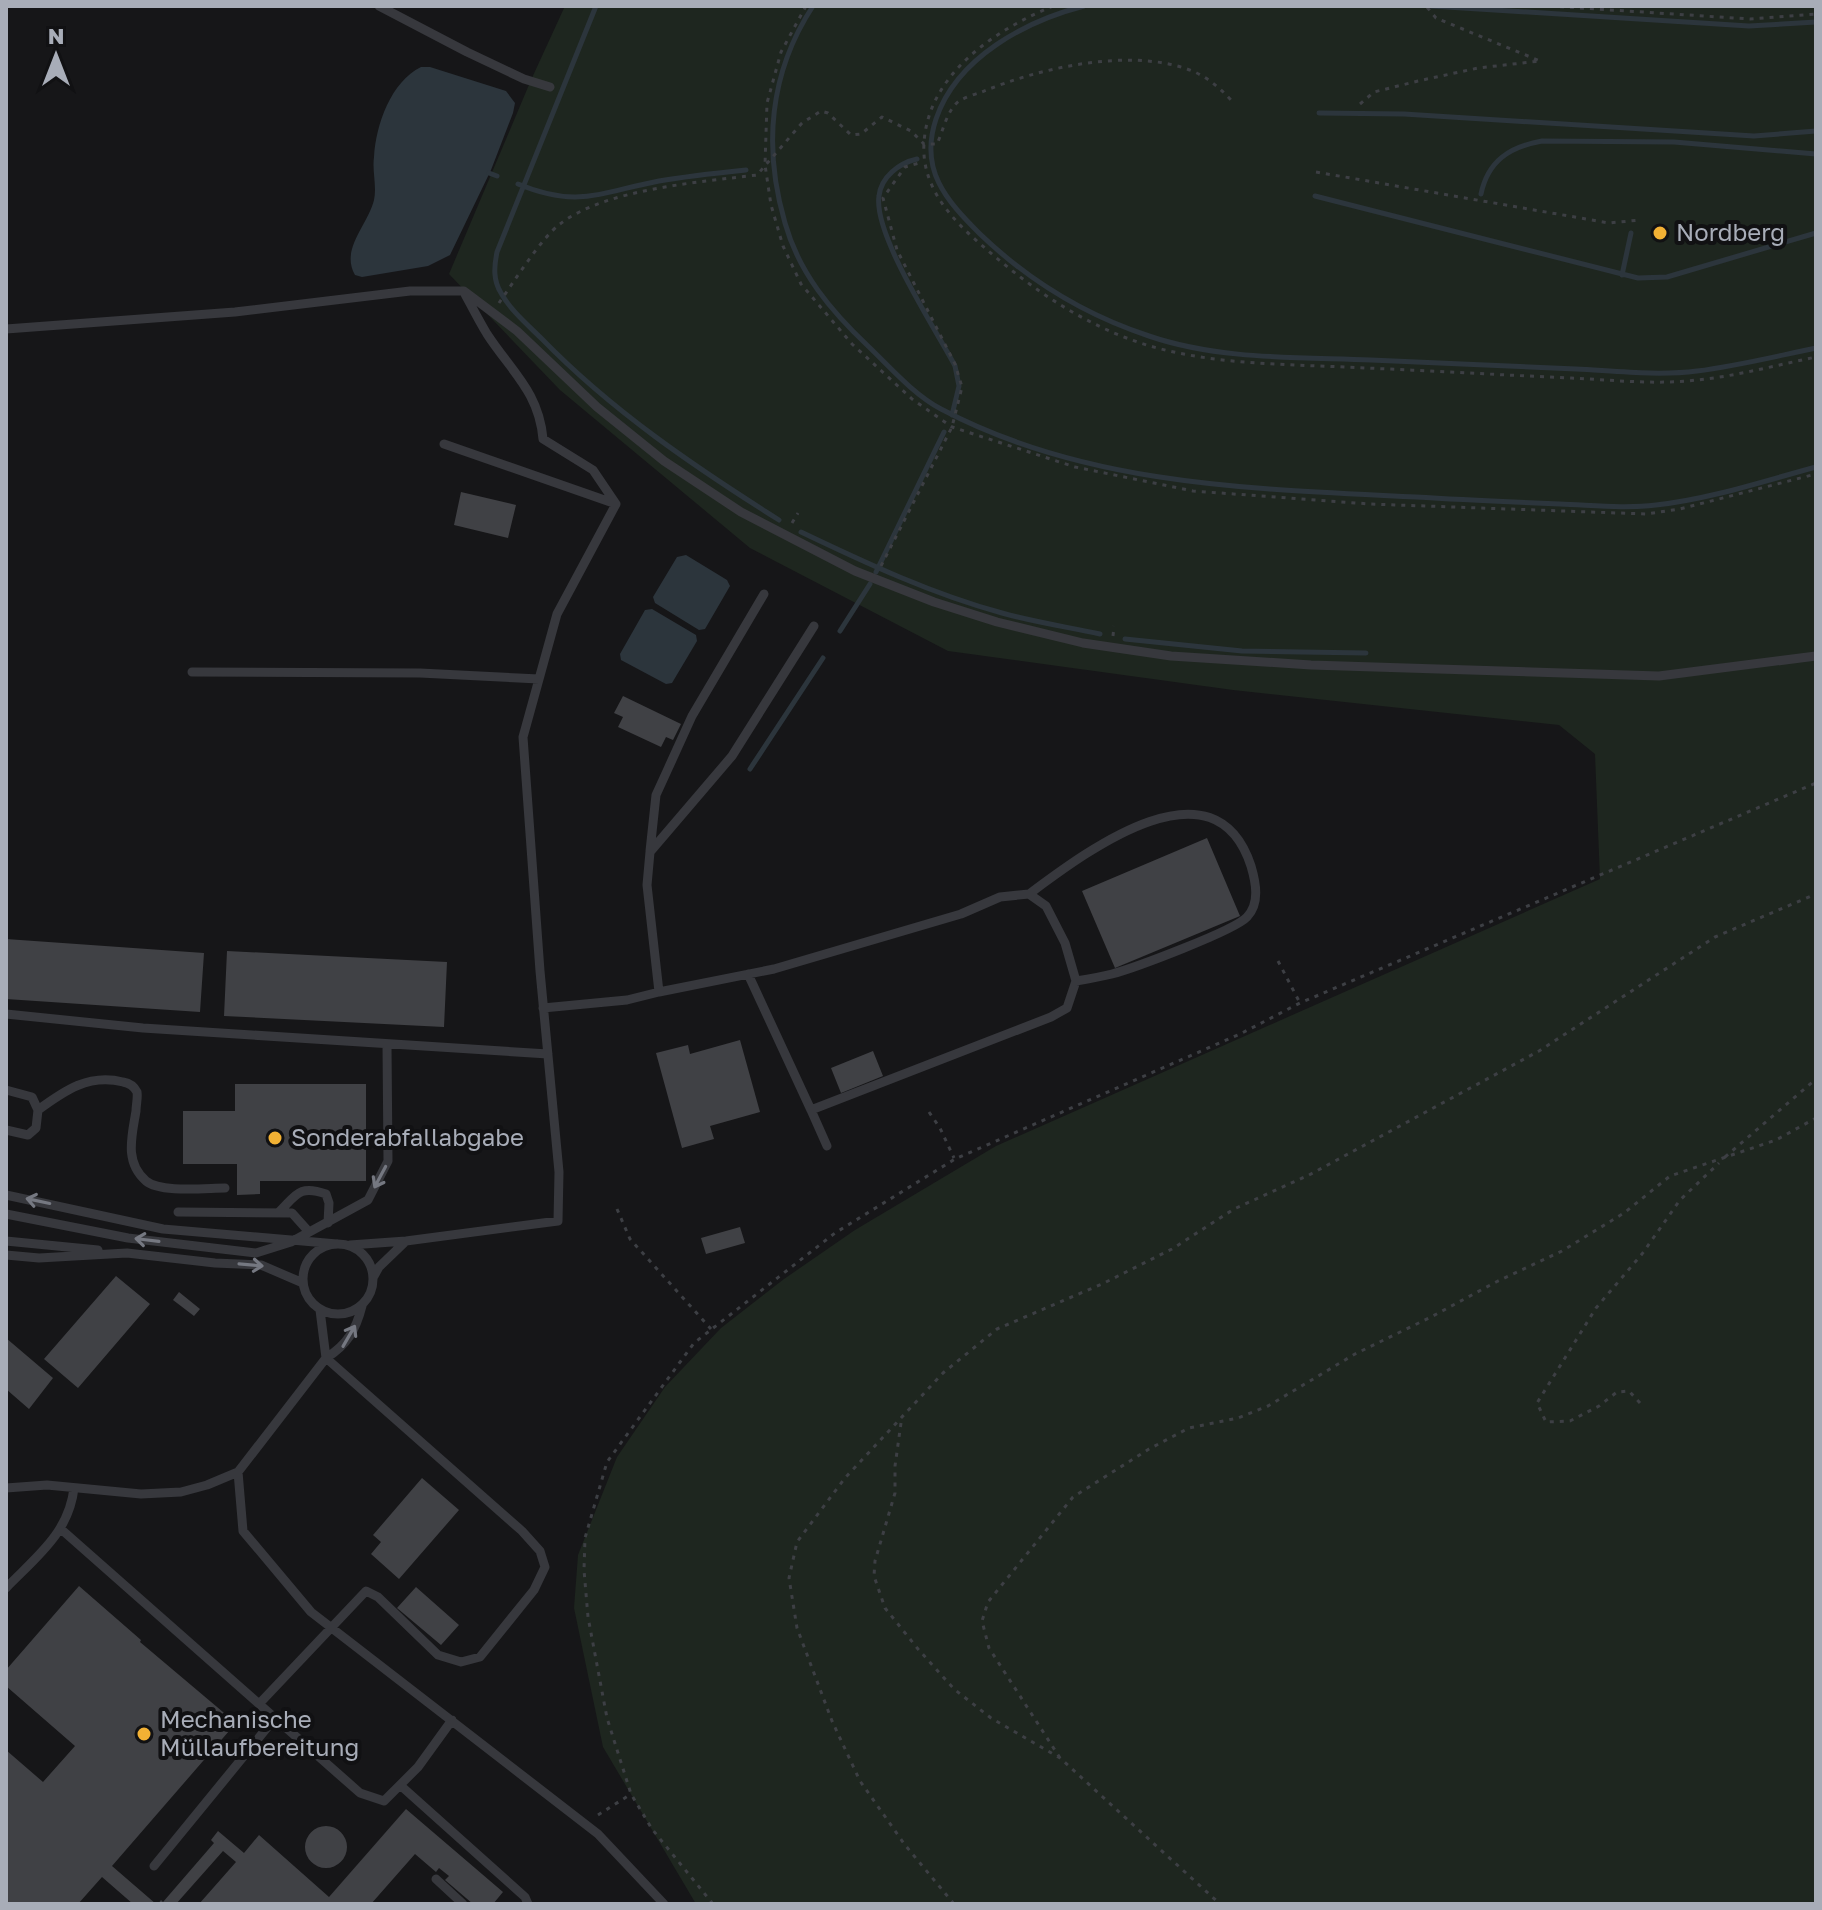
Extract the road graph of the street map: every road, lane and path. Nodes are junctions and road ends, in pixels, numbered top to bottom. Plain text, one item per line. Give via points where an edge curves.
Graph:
1 (379, 6) edge
2 (806, 6) edge
3 (1053, 6) edge
4 (1426, 6) edge
5 (1553, 6) edge
6 (1816, 14) edge
7 (550, 87) dead end
8 (1232, 101) dead end
9 (1360, 104) dead end
10 (928, 144) junction
11 (923, 162) junction
12 (765, 165) junction
13 (1316, 172) dead end
14 (1640, 220) dead end
15 (464, 291) junction
16 (493, 312) junction
17 (6, 329) edge
18 (1816, 357) edge
19 (952, 427) junction
20 (444, 444) dead end
21 (1816, 474) edge
22 (616, 504) junction
23 (875, 579) junction
24 (764, 594) dead end
25 (814, 626) dead end
26 (1816, 656) edge
27 (192, 672) dead end
28 (539, 679) junction
29 (1816, 783) edge
30 (650, 852) junction
31 (1029, 894) junction
32 (1816, 894) edge
33 (1278, 961) dead end
34 (748, 974) junction
35 (1076, 981) junction
36 (659, 992) junction
37 (1300, 1003) junction
38 (543, 1008) junction
39 (6, 1014) edge
40 (387, 1045) junction
41 (548, 1054) junction
42 (1816, 1079) edge
43 (6, 1090) edge
44 (38, 1110) junction
45 (811, 1110) junction
46 (929, 1112) dead end
47 (1816, 1118) edge
48 (6, 1130) edge
49 (827, 1146) dead end
50 (955, 1159) junction
51 (1722, 1160) junction
52 (225, 1188) dead end
53 (6, 1195) edge
54 (617, 1209) dead end
55 (178, 1212) dead end
56 (278, 1213) junction
57 (6, 1214) edge
58 (328, 1223) junction
59 (309, 1232) junction
60 (6, 1241) edge
61 (406, 1241) junction
62 (291, 1242) junction
63 (337, 1244) junction
64 (350, 1245) junction
65 (127, 1253) junction
66 (6, 1255) edge
67 (374, 1276) junction
68 (303, 1283) junction
69 (362, 1306) junction
70 (320, 1310) junction
71 (711, 1329) junction
72 (326, 1358) junction
73 (1640, 1403) dead end
74 (902, 1420) junction
75 (238, 1472) junction
76 (6, 1488) edge
77 (74, 1488) junction
78 (62, 1530) junction
79 (6, 1588) edge
80 (330, 1627) junction
81 (259, 1704) junction
82 (275, 1718) junction
83 (452, 1720) junction
84 (1060, 1758) junction
85 (400, 1785) junction
86 (631, 1794) junction
87 (583, 1822) junction
88 (154, 1866) dead end
89 (436, 1879) dead end
90 (463, 1904) edge
91 (528, 1904) edge
92 (664, 1904) edge
93 (713, 1904) edge
94 (954, 1904) edge
95 (1220, 1904) edge

1 - 7 lane
2 - 12 path via 781,52 767,103
3 - 10 path via 1001,32 955,70 929,114
4 - 9 path via 1436,18 1540,61 1418,81 1374,92
5 - 6 path via 1750,19
8 - 10 path via 1205,77 1169,64 1081,64 1005,82 959,101 937,144
10 - 11 path
10 - 12 path via 886,117 851,135 821,111 802,123
11 - 18 path via 948,212 1012,272 1047,299 1150,345 1215,359 1612,380 1696,381
11 - 19 path via 905,167 883,198 897,250 959,375 962,387
12 - 16 path via 757,175 675,184 585,207 557,226
12 - 19 path via 783,246 801,284 852,344 912,399
13 - 14 path via 1609,223
15 - 16 lane
15 - 17 lane via 410,291 235,312
15 - 22 lane via 536,403 543,439 593,470
16 - 23 lane via 664,461 741,512
19 - 21 path via 1075,467 1193,491 1370,504 1646,514
19 - 23 path
20 - 22 lane
22 - 28 lane via 557,614
23 - 26 lane via 997,622 1083,643 1171,656 1659,676
24 - 30 lane via 692,716 661,783
25 - 30 lane via 732,756
27 - 28 lane
28 - 38 lane via 523,737
29 - 37 path
30 - 36 lane via 648,898
31 - 34 lane via 1000,897 875,942
31 - 35 lane via 1046,906
31 - 35 lane via 1108,839 1160,818 1207,817 1222,822 1242,846 1256,894 1255,906 1241,923 1122,971
32 - 74 path via 1715,937 1539,1051 1309,1175 1234,1209 1172,1249 997,1329 943,1373
33 - 37 path
34 - 36 lane
34 - 45 lane
35 - 45 lane via 1067,1008 1051,1017
36 - 38 lane
37 - 50 path
38 - 41 lane
39 - 40 lane
40 - 41 lane
40 -> 58 lane via 388,1161 368,1200
41 - 61 lane via 558,1221
42 - 51 path
43 - 44 lane via 32,1097
44 - 48 lane via 36,1128 28,1135
44 - 52 lane via 94,1079 130,1084 136,1090 130,1155 145,1180 156,1187
45 - 49 lane
46 - 50 path
47 - 51 path
50 - 71 path via 835,1233
51 - 73 path via 1680,1200 1596,1308 1537,1403 1546,1422 1570,1421 1617,1392 1629,1391
51 - 84 path via 1670,1176 1624,1213 1562,1251 1355,1354 1268,1406 1189,1428 1073,1497 988,1602 982,1621 989,1648
62 -> 53 lane via 163,1229
54 - 71 path via 630,1239
55 - 56 lane
56 - 58 lane via 293,1195 315,1190 326,1194
56 - 59 lane via 292,1213
62 -> 57 lane via 256,1253 128,1238
58 - 59 lane
59 - 62 lane
60 - 65 lane
61 - 64 lane
61 - 67 lane
62 - 63 lane
63 - 64 lane
63 - 68 lane via 315,1252
64 - 67 lane via 366,1257
65 - 66 lane
65 -> 68 lane via 261,1265
67 - 69 lane
68 - 70 lane
69 - 70 lane via 342,1314
72 -> 69 lane via 344,1347
70 - 72 lane
71 - 86 path via 694,1343 607,1462 585,1538 588,1617 607,1718
72 - 75 lane
72 - 80 lane via 522,1531 540,1551 545,1567 534,1590 480,1657 461,1662 438,1655 366,1591
74 - 84 path via 895,1493 875,1561 874,1576 885,1608 954,1689 991,1718
74 - 94 path via 845,1478 797,1542 789,1578 797,1628 860,1781
75 - 77 lane via 181,1492
75 - 80 lane via 243,1531 311,1612
76 - 77 lane
77 - 78 lane
78 - 79 lane
78 - 81 lane
80 - 81 lane
80 - 83 lane
81 - 82 lane
82 - 85 lane via 360,1793 384,1801
82 - 88 lane
83 - 85 lane
83 - 87 lane
84 - 95 path
85 - 91 lane
86 - 87 path
86 - 93 path via 652,1829
87 - 92 lane
89 - 90 lane

